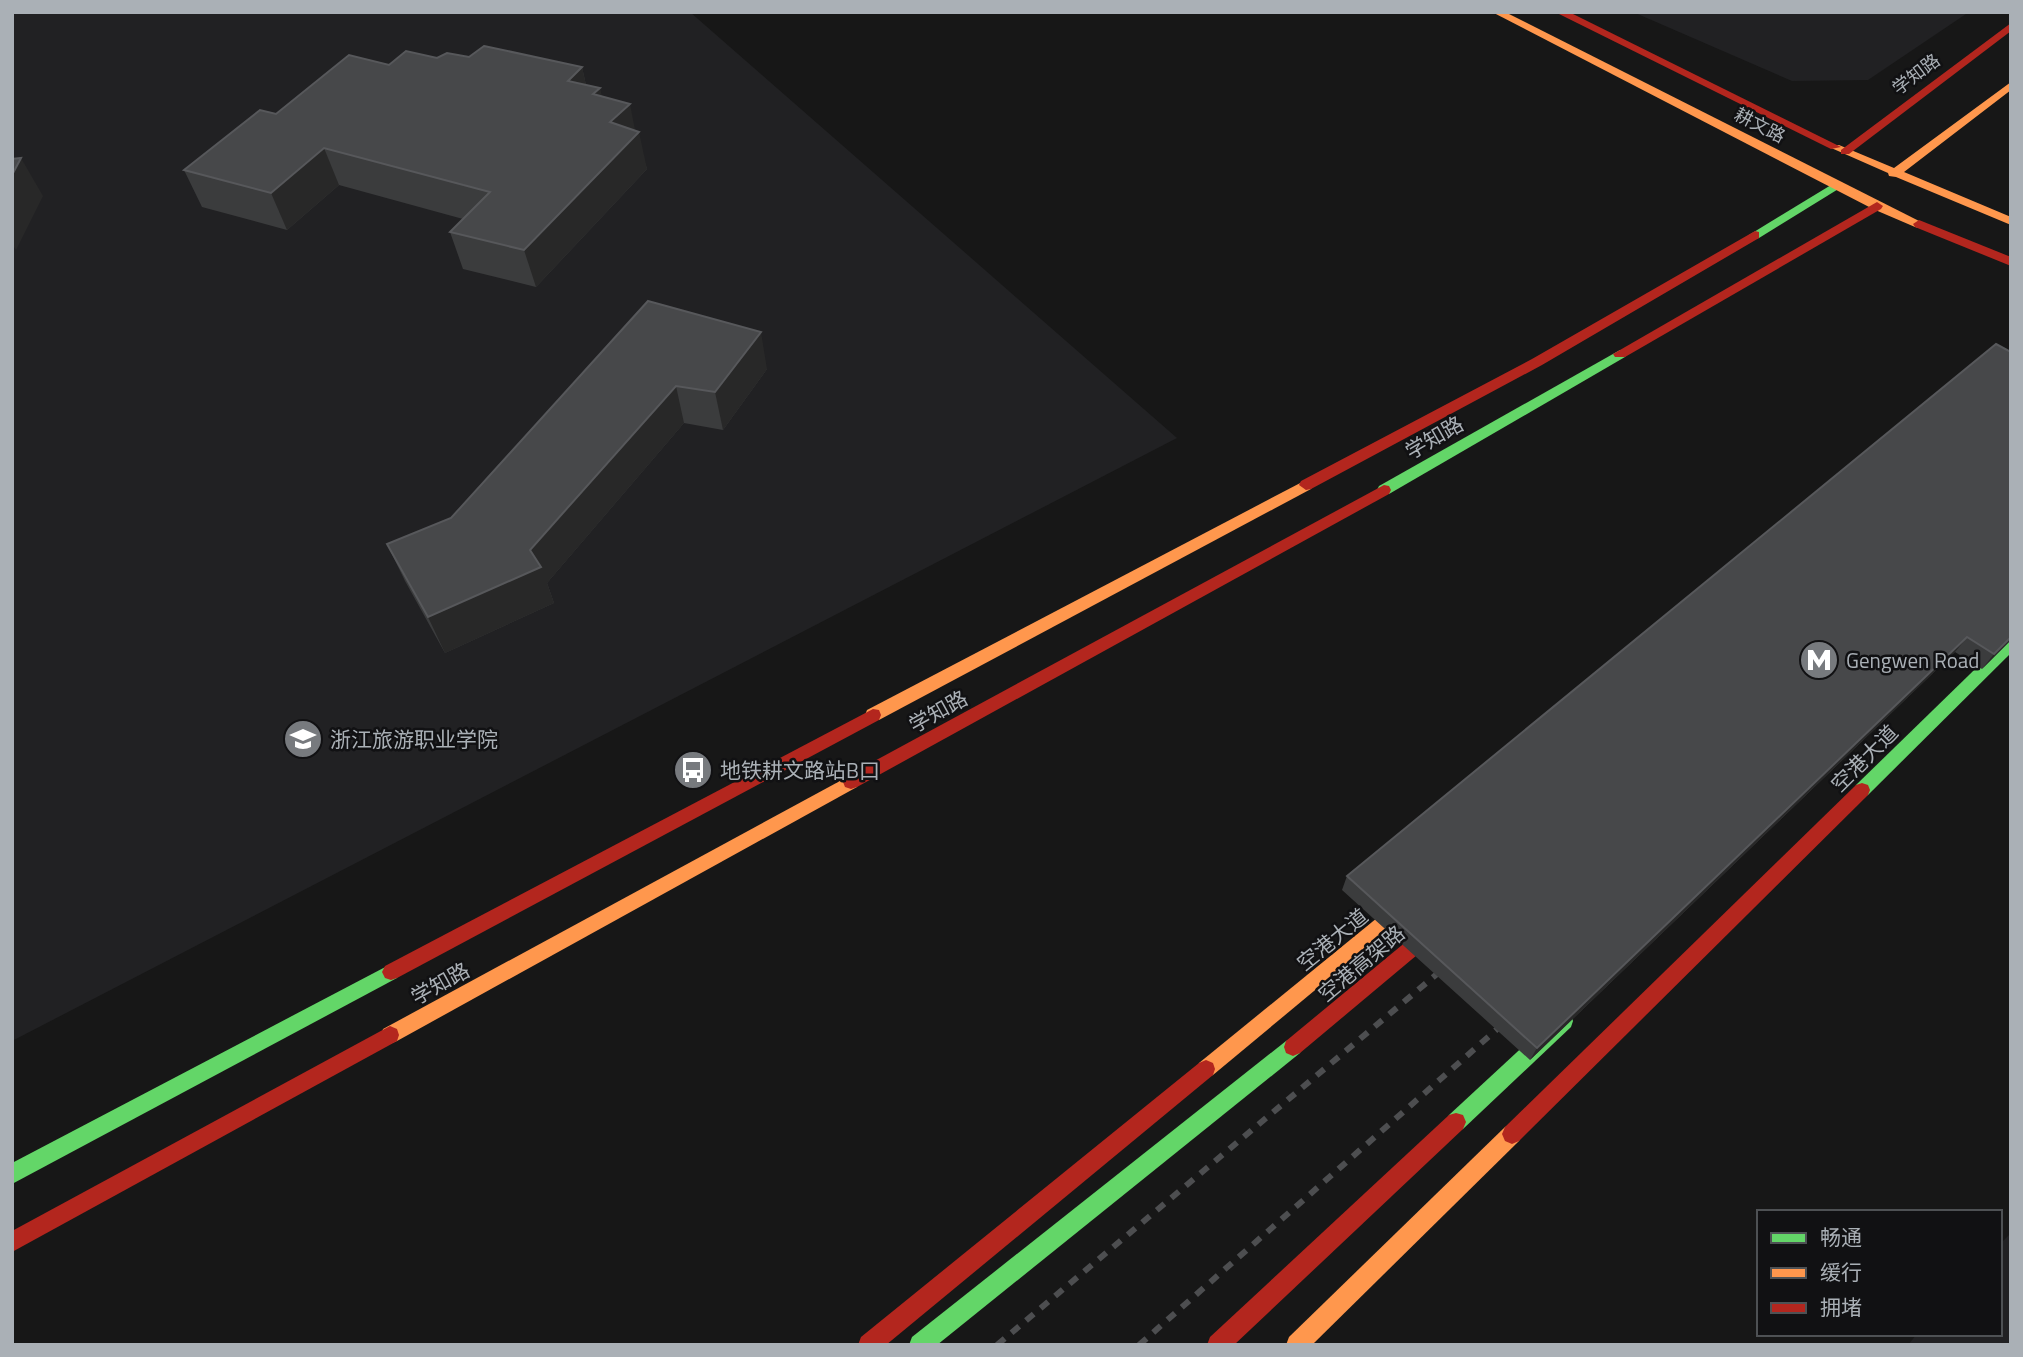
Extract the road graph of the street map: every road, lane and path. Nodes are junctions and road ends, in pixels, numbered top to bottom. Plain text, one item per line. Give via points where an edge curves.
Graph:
1 (1497, 12) edge
2 (1560, 12) edge
3 (2011, 26) edge
4 (2011, 85) edge
5 (1845, 152) junction
6 (1893, 174) junction
7 (1836, 186) junction
8 (1877, 206) junction
9 (2011, 221) edge
10 (2011, 262) edge
11 (2011, 643) edge
12 (1431, 885) edge
13 (1461, 906) edge
14 (1579, 1006) edge
15 (12, 1174) edge
16 (12, 1242) edge
17 (869, 1345) edge
18 (920, 1345) edge
19 (1218, 1345) edge
20 (1297, 1345) edge

1 - 7 main road, 耕文路
2 - 5 main road, 耕文路
3 - 5 main road, 学知路
4 - 6 main road
5 - 6 main road, 耕文路
6 - 9 main road, 耕文路
7 - 8 main road, 耕文路
7 - 15 main road, 学知路 via 1667,289 1525,368
8 - 10 main road, 耕文路
8 - 16 main road, 学知路 via 1382,491
11 - 20 main road, 空港大道
12 - 17 main road, 空港大道
13 - 18 main road, 空港高架路 via 1313,1031
14 - 19 main road

